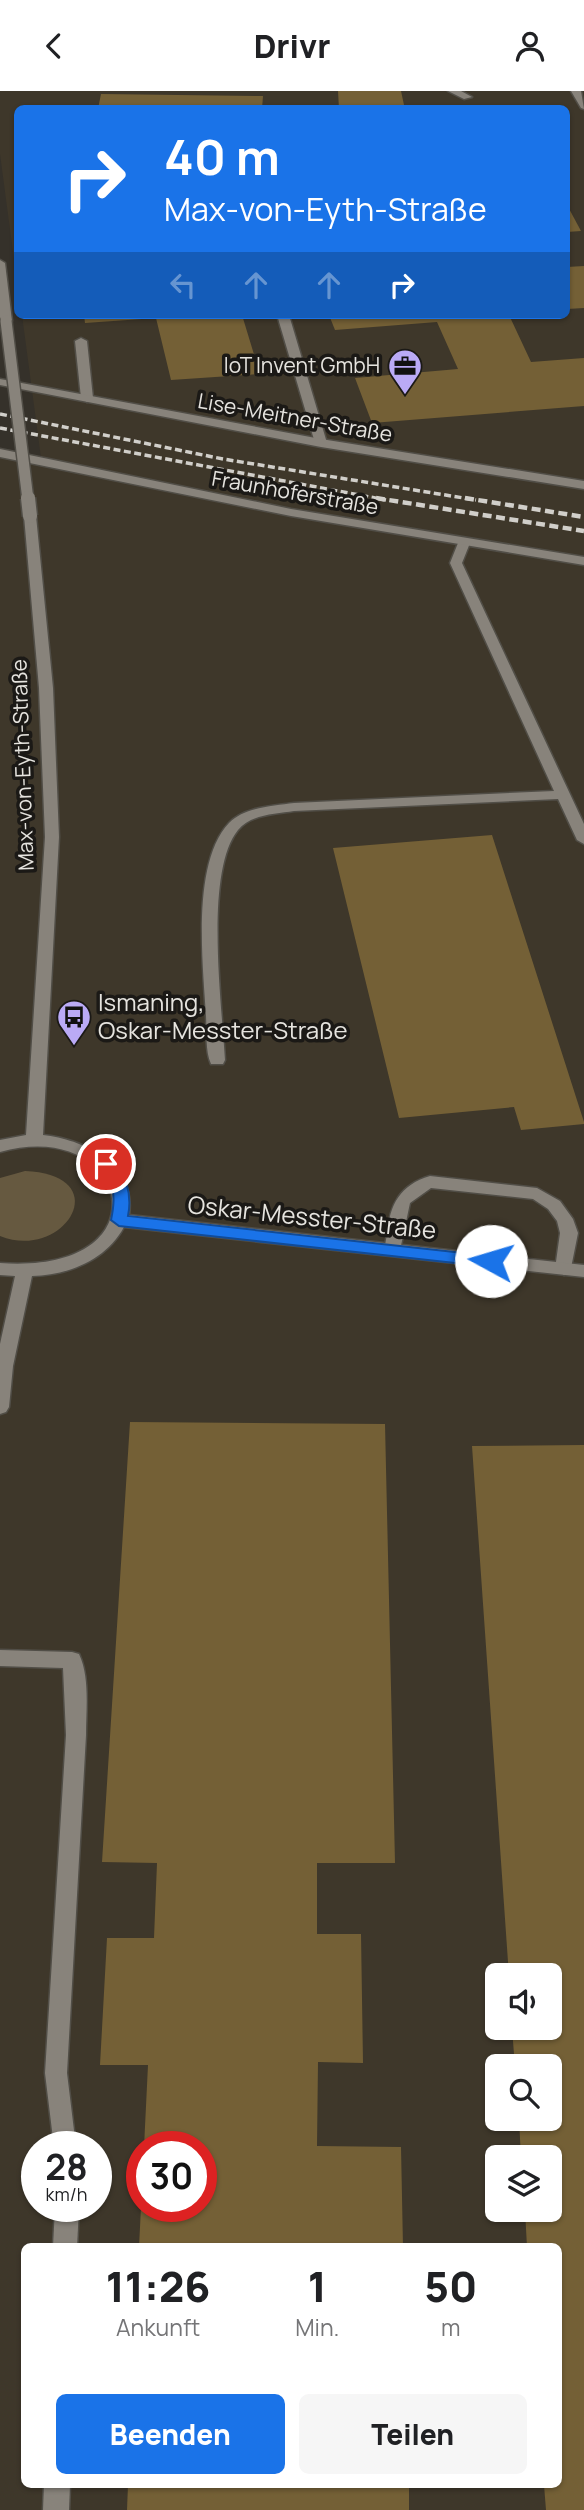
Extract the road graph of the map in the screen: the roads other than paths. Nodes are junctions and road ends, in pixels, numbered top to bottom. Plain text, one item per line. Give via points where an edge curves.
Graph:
1 (453, 91) edge
2 (576, 91) edge
3 (467, 97) dead end
4 (584, 106) edge
5 (0, 264) edge
6 (284, 319) edge
7 (81, 341) dead end
8 (0, 382) edge
9 (87, 398) junction
10 (321, 443) junction
11 (0, 453) edge
12 (584, 485) edge
13 (464, 543) junction
14 (584, 561) edge
15 (563, 795) junction
16 (584, 840) edge
17 (217, 1060) dead end
18 (34, 1141) junction
19 (0, 1146) edge
20 (119, 1220) junction
21 (393, 1251) junction
22 (0, 1269) edge
23 (564, 1269) junction
24 (584, 1271) edge
25 (25, 1272) junction
26 (0, 1400) edge
27 (0, 1658) edge
28 (63, 2131) edge
29 (66, 2222) edge
30 (65, 2243) edge
31 (57, 2488) edge
32 (56, 2510) edge

1 - 3 street
2 - 4 street
5 - 18 street, Max-von-Eyth-Straße, bridge via 46,688 52,837
6 - 10 street
7 - 9 street
8 - 9 street, Lise-Meitner-Straße
9 - 10 street, Lise-Meitner-Straße
10 - 12 street, Lise-Meitner-Straße
11 - 13 street, Fraunhoferstraße via 172,490
13 - 14 street, Fraunhoferstraße
13 - 15 street via 456,563
15 - 16 street
15 - 17 street via 294,807 256,813 233,826 218,852 210,894
18 - 19 street
18 - 20 street via 61,1143 106,1164 118,1181 123,1200
20 - 21 street, Oskar-Messter-Straße
20 - 25 street via 109,1237 83,1257
21 - 23 street, Oskar-Messter-Straße
21 - 23 street via 403,1196 430,1182 537,1194 554,1205 569,1233
22 - 25 street
23 - 24 street, Oskar-Messter-Straße
25 - 26 street
27 - 28 street via 72,1660 74,1671 76,1735 56,2073
29 - 30 street
31 - 32 street

